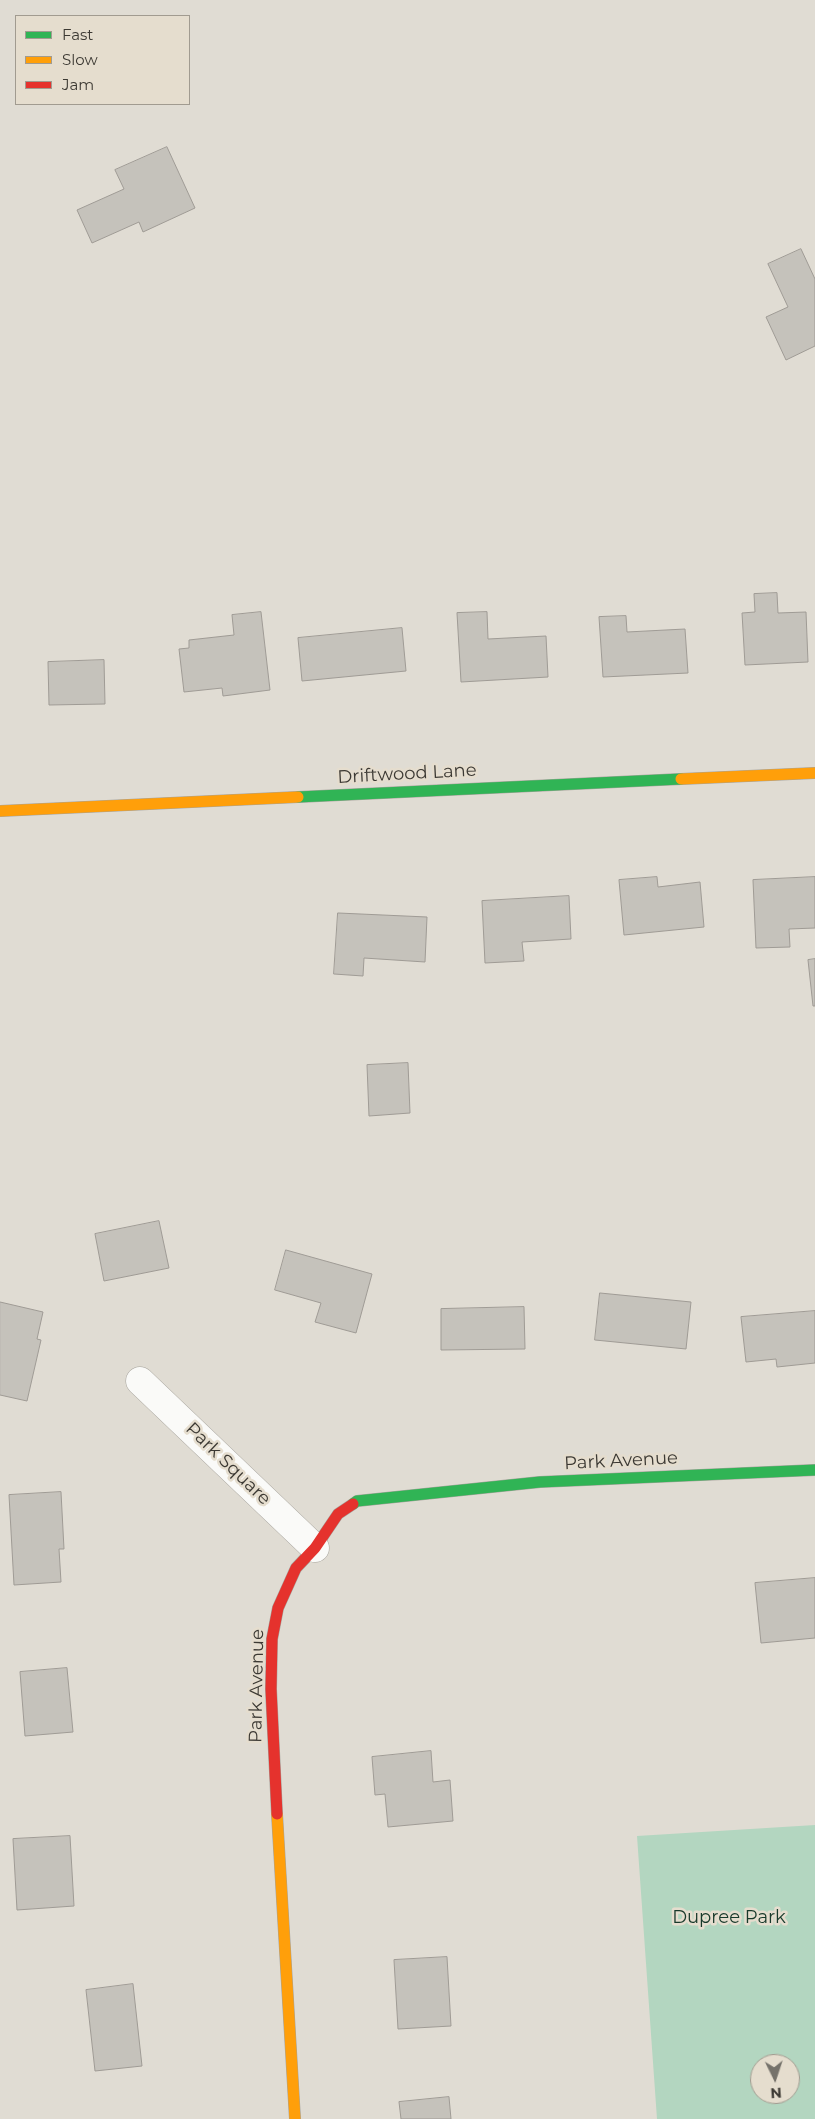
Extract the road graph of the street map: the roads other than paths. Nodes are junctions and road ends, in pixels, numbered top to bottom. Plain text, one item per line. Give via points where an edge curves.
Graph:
1 (815, 773) edge
2 (0, 810) edge
3 (140, 1381) dead end
4 (815, 1470) edge
5 (315, 1548) junction
6 (295, 2119) edge

1 - 2 street, Driftwood Lane
3 - 5 street, Park Square
4 - 5 street, Park Avenue via 540,1482 357,1502 338,1514
5 - 6 street, Park Avenue via 296,1568 278,1608 272,1639 278,1842

